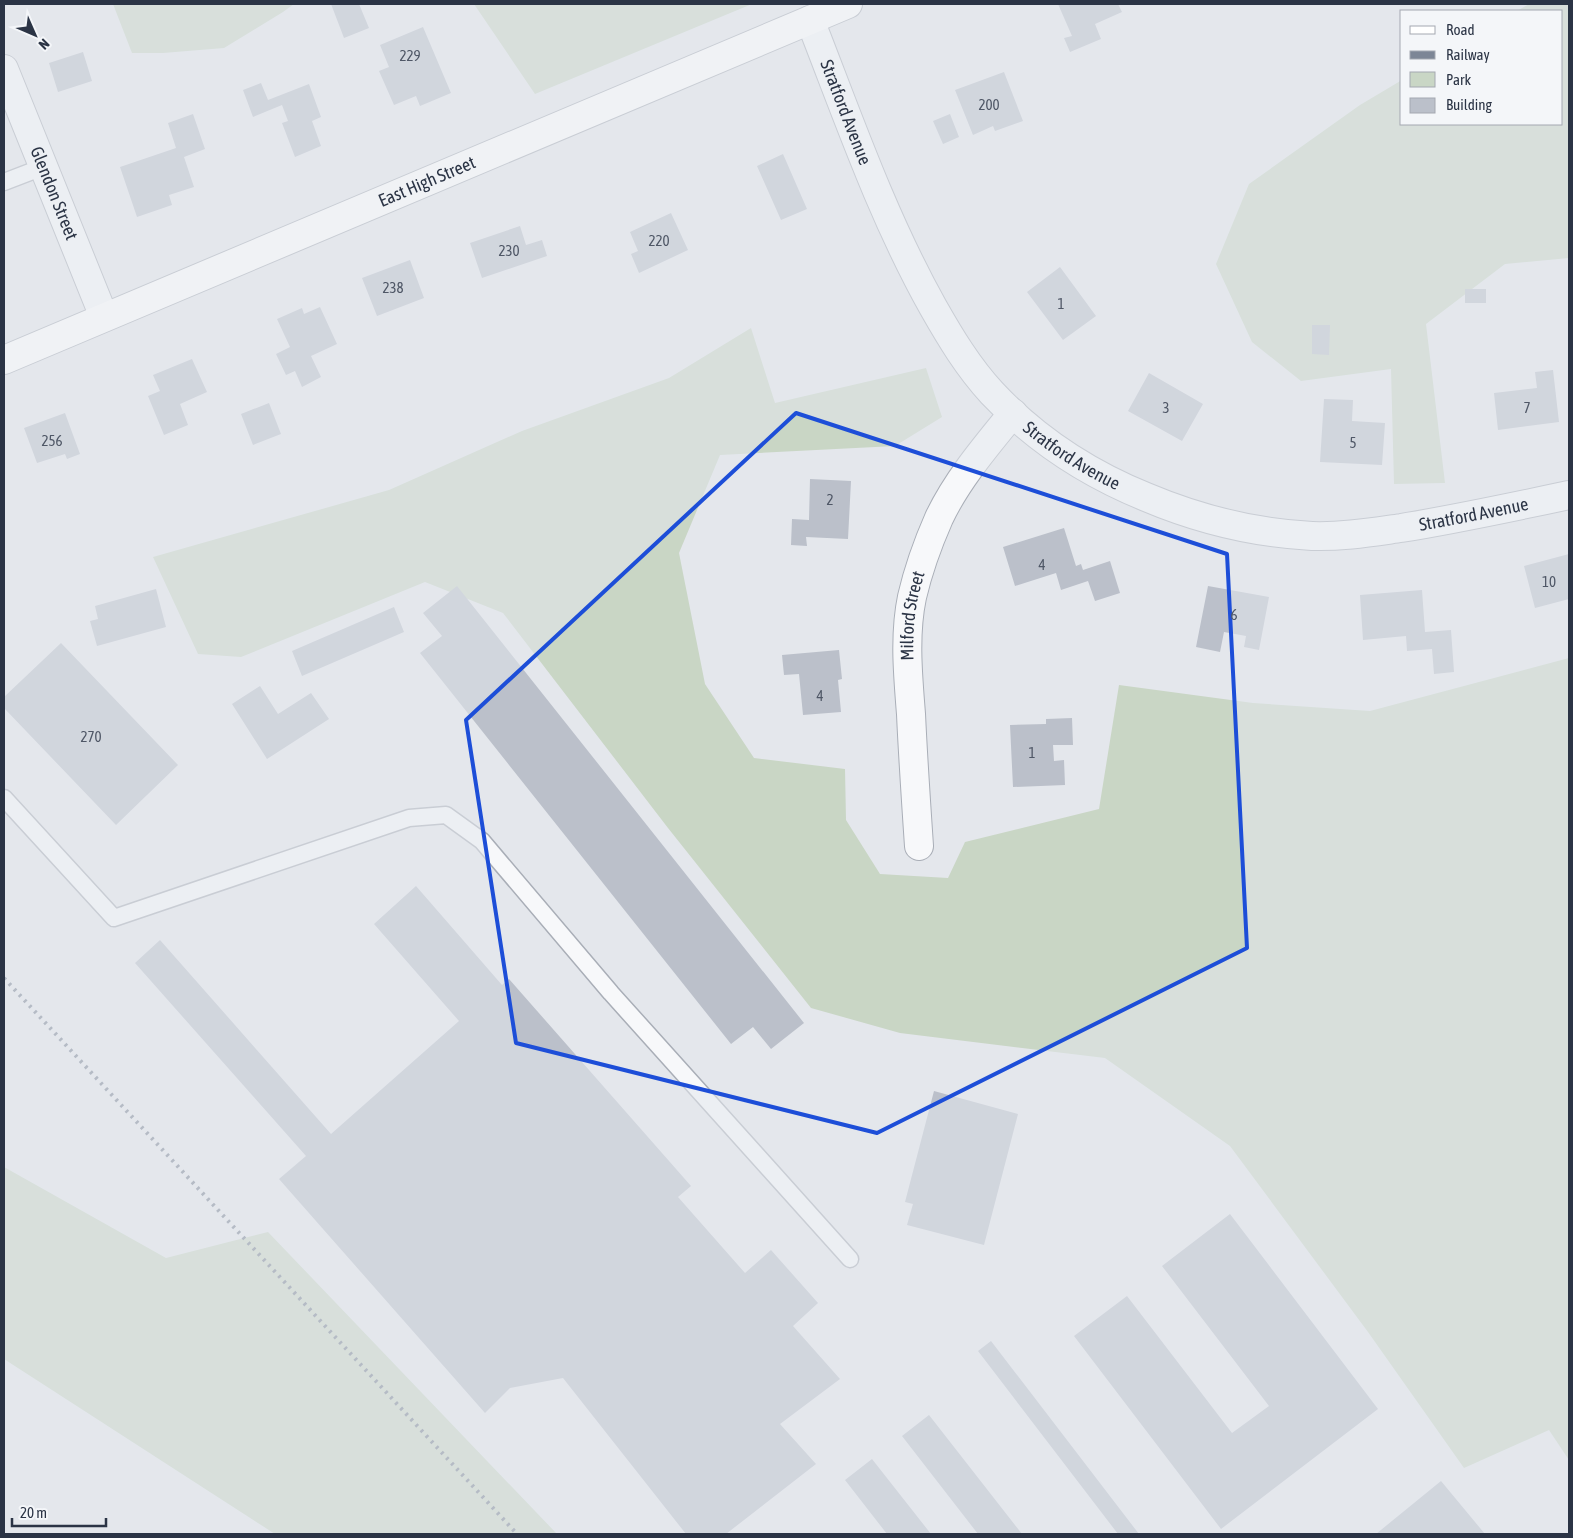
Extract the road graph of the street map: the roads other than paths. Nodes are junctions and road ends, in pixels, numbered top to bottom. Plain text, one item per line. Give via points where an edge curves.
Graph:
1 (848, 4) edge
2 (810, 20) junction
3 (4, 68) edge
4 (43, 167) junction
5 (4, 182) edge
6 (104, 317) junction
7 (4, 360) edge
8 (1013, 413) junction
9 (1569, 495) edge
10 (4, 798) edge
11 (919, 846) dead end
12 (850, 1259) dead end

1 - 2 main road, East High Street
2 - 6 main road, East High Street
2 - 8 street, Stratford Avenue via 880,199 921,284 973,369
3 - 4 street, Glendon Street
4 - 5 lane
4 - 6 street, Glendon Street
6 - 7 main road, East High Street
8 - 9 street, Stratford Avenue via 1046,442 1121,487 1215,521 1266,530 1313,536 1361,534
8 - 11 street, Milford Street via 960,482 939,518 912,598 908,668
10 - 12 lane via 114,918 409,818 446,815 482,841 611,993

